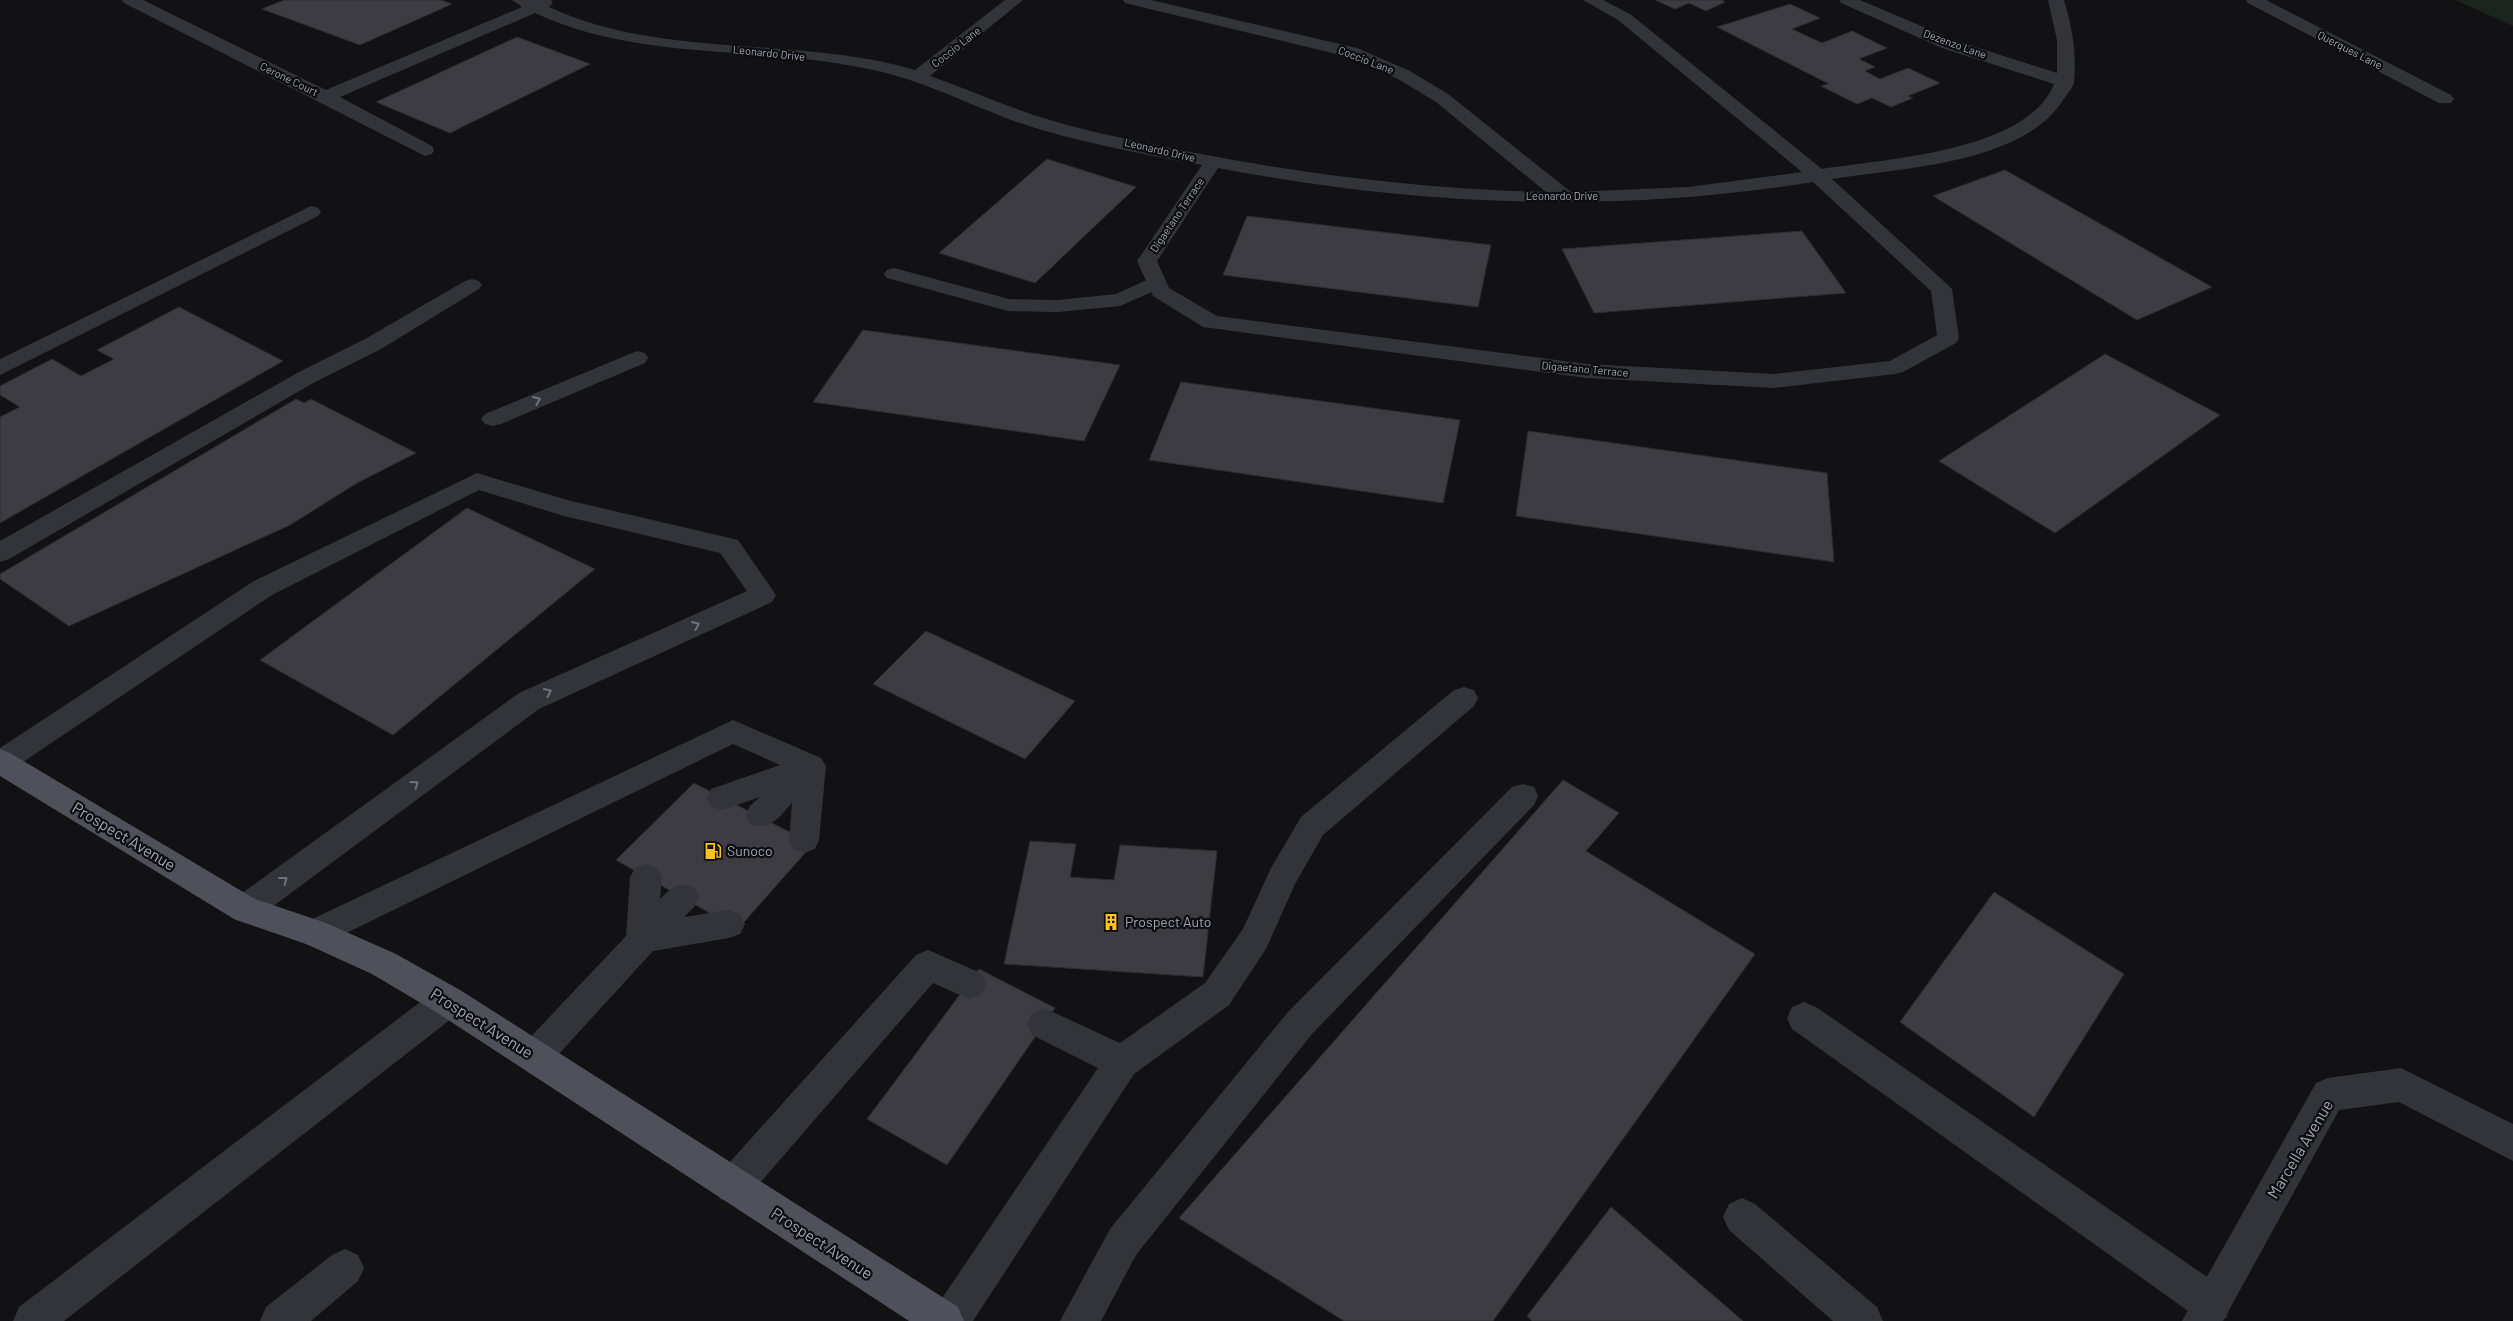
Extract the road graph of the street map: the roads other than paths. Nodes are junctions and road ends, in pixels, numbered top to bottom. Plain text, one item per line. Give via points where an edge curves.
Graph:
1 (130, 0) edge
2 (552, 0) edge
3 (1015, 0) edge
4 (1131, 0) edge
5 (1591, 0) edge
6 (1847, 0) edge
7 (2056, 0) edge
8 (2254, 0) edge
9 (527, 4) edge
10 (920, 76) junction
11 (2066, 82) junction
12 (326, 97) junction
13 (2445, 99) dead end
14 (425, 150) dead end
15 (1213, 162) junction
16 (1817, 175) junction
17 (1565, 197) junction
18 (311, 212) dead end
19 (894, 274) dead end
20 (1156, 283) junction
21 (472, 285) dead end
22 (636, 358) dead end
23 (0, 368) edge
24 (493, 419) dead end
25 (0, 553) edge
26 (1464, 698) dead end
27 (0, 761) edge
28 (811, 766) junction
29 (1523, 796) dead end
30 (722, 798) dead end
31 (761, 815) dead end
32 (804, 840) dead end
33 (646, 877) dead end
34 (683, 897) dead end
35 (245, 909) junction
36 (729, 924) dead end
37 (315, 933) junction
38 (642, 939) junction
39 (969, 984) dead end
40 (448, 1001) junction
41 (1804, 1018) dead end
42 (1044, 1024) dead end
43 (536, 1056) junction
44 (1122, 1062) junction
45 (2513, 1143) edge
46 (733, 1186) junction
47 (1742, 1217) dead end
48 (345, 1268) dead end
49 (2207, 1312) edge
50 (34, 1321) edge
51 (280, 1321) edge
52 (944, 1321) edge
53 (950, 1321) edge
54 (1080, 1321) edge
55 (1863, 1321) edge

1 - 12 street, Cerone Court
2 - 9 street, Cerone Court
3 - 10 street, Coccio Lane
4 - 17 street, Coccio Lane via 1351,52 1404,75 1442,98
5 - 16 street via 1624,17
6 - 11 street, Dezenzo Lane via 1948,44
7 - 11 street, Leonardo Drive via 2068,47
8 - 13 street, Querques Lane
9 - 10 street, Leonardo Drive via 599,31 645,40 865,63
9 - 12 street, Cerone Court
10 - 15 street, Leonardo Drive via 1043,124
11 - 16 street, Leonardo Drive via 2051,107 2025,127 1990,143 1938,156
12 - 14 street
15 - 17 street, Leonardo Drive via 1318,180 1452,195
15 - 20 street, Digaetano Terrace via 1147,261
16 - 17 street, Leonardo Drive via 1689,193
16 - 20 street, Digaetano Terrace via 1941,289 1948,338 1895,367 1774,382 1587,371 1211,322 1160,292
18 - 23 street
19 - 20 street via 1008,305 1058,306 1120,300
21 - 25 street
24 -> 22 street
26 - 44 street via 1312,826 1282,878 1255,939 1217,994
27 - 35 main road, Prospect Avenue
35 -> 27 street via 529,701 763,595 729,546 564,508 477,481 263,588
28 - 30 street
28 - 31 street
28 - 32 street
28 - 37 street via 733,731
29 - 54 street via 1300,1023 1123,1242
33 - 38 street
34 - 38 street
35 - 37 main road, Prospect Avenue
36 - 38 street
37 - 40 main road, Prospect Avenue via 384,964
38 - 43 street
39 - 46 street via 928,965
40 - 43 main road, Prospect Avenue
40 - 50 street
41 - 49 street
42 - 44 street
43 - 46 main road, Prospect Avenue
44 - 53 street
45 - 49 street, Marcella Avenue via 2401,1085 2328,1095
46 - 52 main road, Prospect Avenue
47 - 55 street
48 - 51 street

